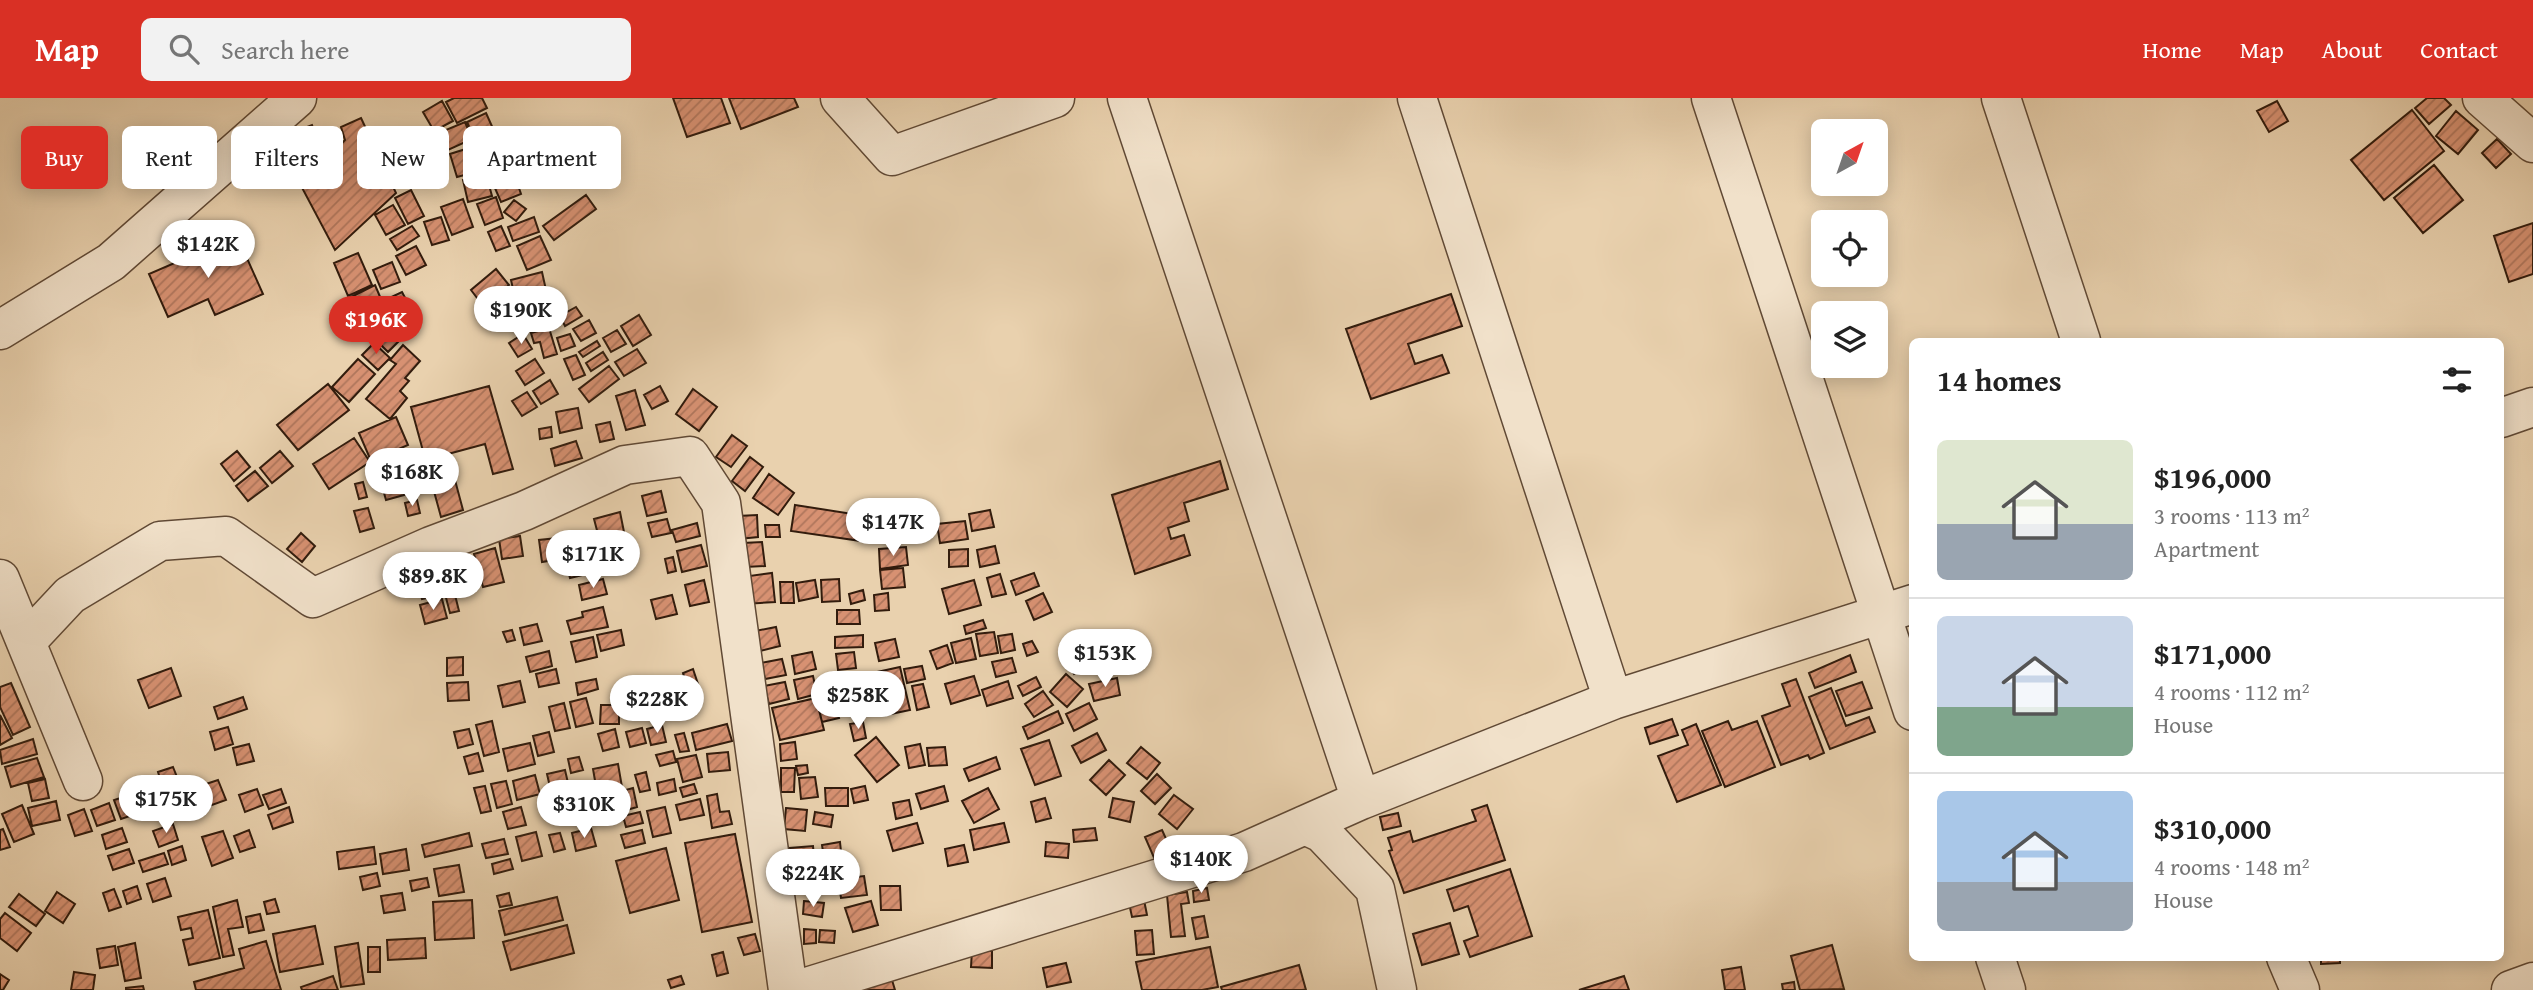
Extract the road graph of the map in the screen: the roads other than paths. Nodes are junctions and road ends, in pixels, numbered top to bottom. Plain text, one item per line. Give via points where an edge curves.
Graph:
1 (297, 98) edge
2 (840, 98) edge
3 (1055, 98) edge
4 (1127, 98) edge
5 (1417, 98) edge
6 (1711, 98) edge
7 (2001, 98) edge
8 (2482, 98) edge
9 (2533, 143) edge
10 (0, 330) edge
11 (2080, 338) edge
12 (2533, 407) edge
13 (2504, 417) edge
14 (0, 579) edge
15 (1897, 610) edge
16 (26, 642) junction
17 (1909, 686) edge
18 (1613, 700) junction
19 (83, 781) dead end
20 (1360, 800) junction
21 (1305, 825) junction
22 (1996, 961) edge
23 (2288, 961) edge
24 (2533, 982) edge
25 (788, 990) edge
26 (797, 990) edge
27 (1397, 990) edge
28 (2006, 990) edge
29 (2300, 990) edge
30 (2511, 990) edge

1 - 10 street via 111,262
2 - 3 street via 892,156
4 - 20 street
5 - 18 street
6 - 15 street
7 - 11 street
8 - 9 street
12 - 13 street
14 - 16 street
15 - 17 street
15 - 18 street
16 - 19 street
16 - 25 street via 70,595 160,541 226,536 313,598 625,466 690,456 721,503
18 - 20 street
20 - 21 street
21 - 26 street via 1244,852
21 - 27 street via 1322,833 1375,889
22 - 28 street
23 - 29 street
24 - 30 street

